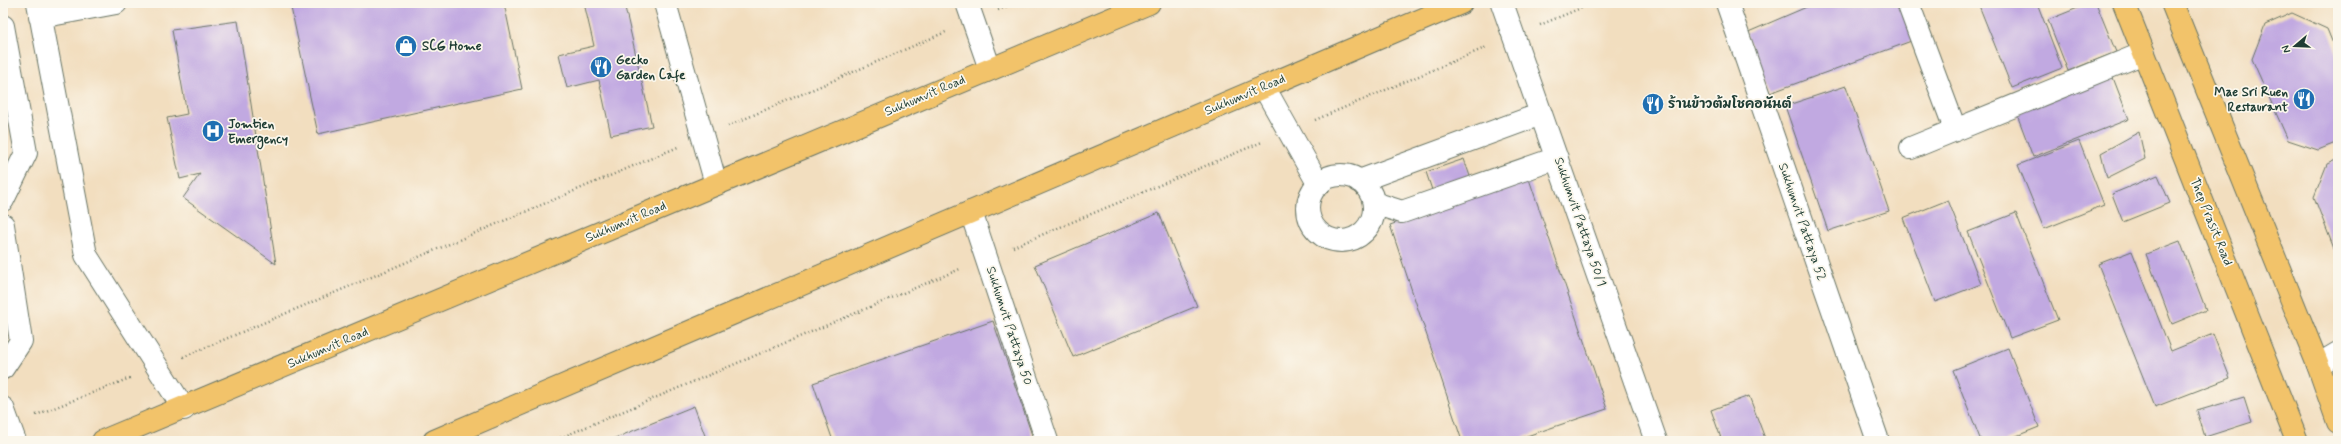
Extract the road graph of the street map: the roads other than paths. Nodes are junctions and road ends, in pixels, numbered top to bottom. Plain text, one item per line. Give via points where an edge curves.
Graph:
1 (116, 3) edge
2 (665, 3) edge
3 (1149, 3) edge
4 (1461, 3) edge
5 (1502, 3) edge
6 (1727, 3) edge
7 (1908, 3) edge
8 (2124, 3) edge
9 (2172, 3) edge
10 (39, 10) edge
11 (970, 12) edge
12 (3, 26) edge
13 (2144, 54) junction
14 (990, 69) junction
15 (1264, 87) junction
16 (1541, 114) junction
17 (1955, 129) junction
18 (1911, 148) dead end
19 (1557, 158) junction
20 (1359, 181) junction
21 (716, 184) junction
22 (1319, 184) junction
23 (3, 200) edge
24 (1374, 203) junction
25 (971, 212) junction
26 (3, 225) edge
27 (2338, 353) edge
28 (2318, 365) junction
29 (3, 368) edge
30 (184, 409) junction
31 (2338, 422) edge
32 (103, 441) edge
33 (434, 441) edge
34 (1047, 441) edge
35 (1656, 441) edge
36 (1878, 441) edge
37 (2297, 441) edge

1 - 10 street
2 - 21 street
3 - 14 main road, Sukhumvit Road
4 - 15 main road, Sukhumvit Road
5 - 16 street, Sukhumvit Pattaya 50/1
6 - 36 street, Sukhumvit Pattaya 52
7 - 17 street
8 - 13 main road, Thep Prasit Road
9 - 28 main road
10 - 30 street via 86,255
11 - 14 street
12 - 23 street via 26,153
13 - 17 street
13 - 37 main road, Thep Prasit Road
14 - 21 main road, Sukhumvit Road
15 - 22 street
15 - 25 main road, Sukhumvit Road
16 - 19 street, Sukhumvit Pattaya 50/1
16 - 20 street
17 - 18 street
19 - 24 street via 1402,212
19 - 35 street, Sukhumvit Pattaya 50/1
20 - 22 street via 1344,175 1332,176
20 - 24 street via 1370,193
21 - 30 main road, Sukhumvit Road
22 - 24 street via 1309,198 1308,210 1310,221 1316,231 1325,238 1346,242 1365,232 1371,224
25 - 33 main road, Sukhumvit Road
25 - 34 street, Sukhumvit Pattaya 50
26 - 29 street via 21,340
27 - 28 street
28 - 31 main road
30 - 32 main road, Sukhumvit Road

